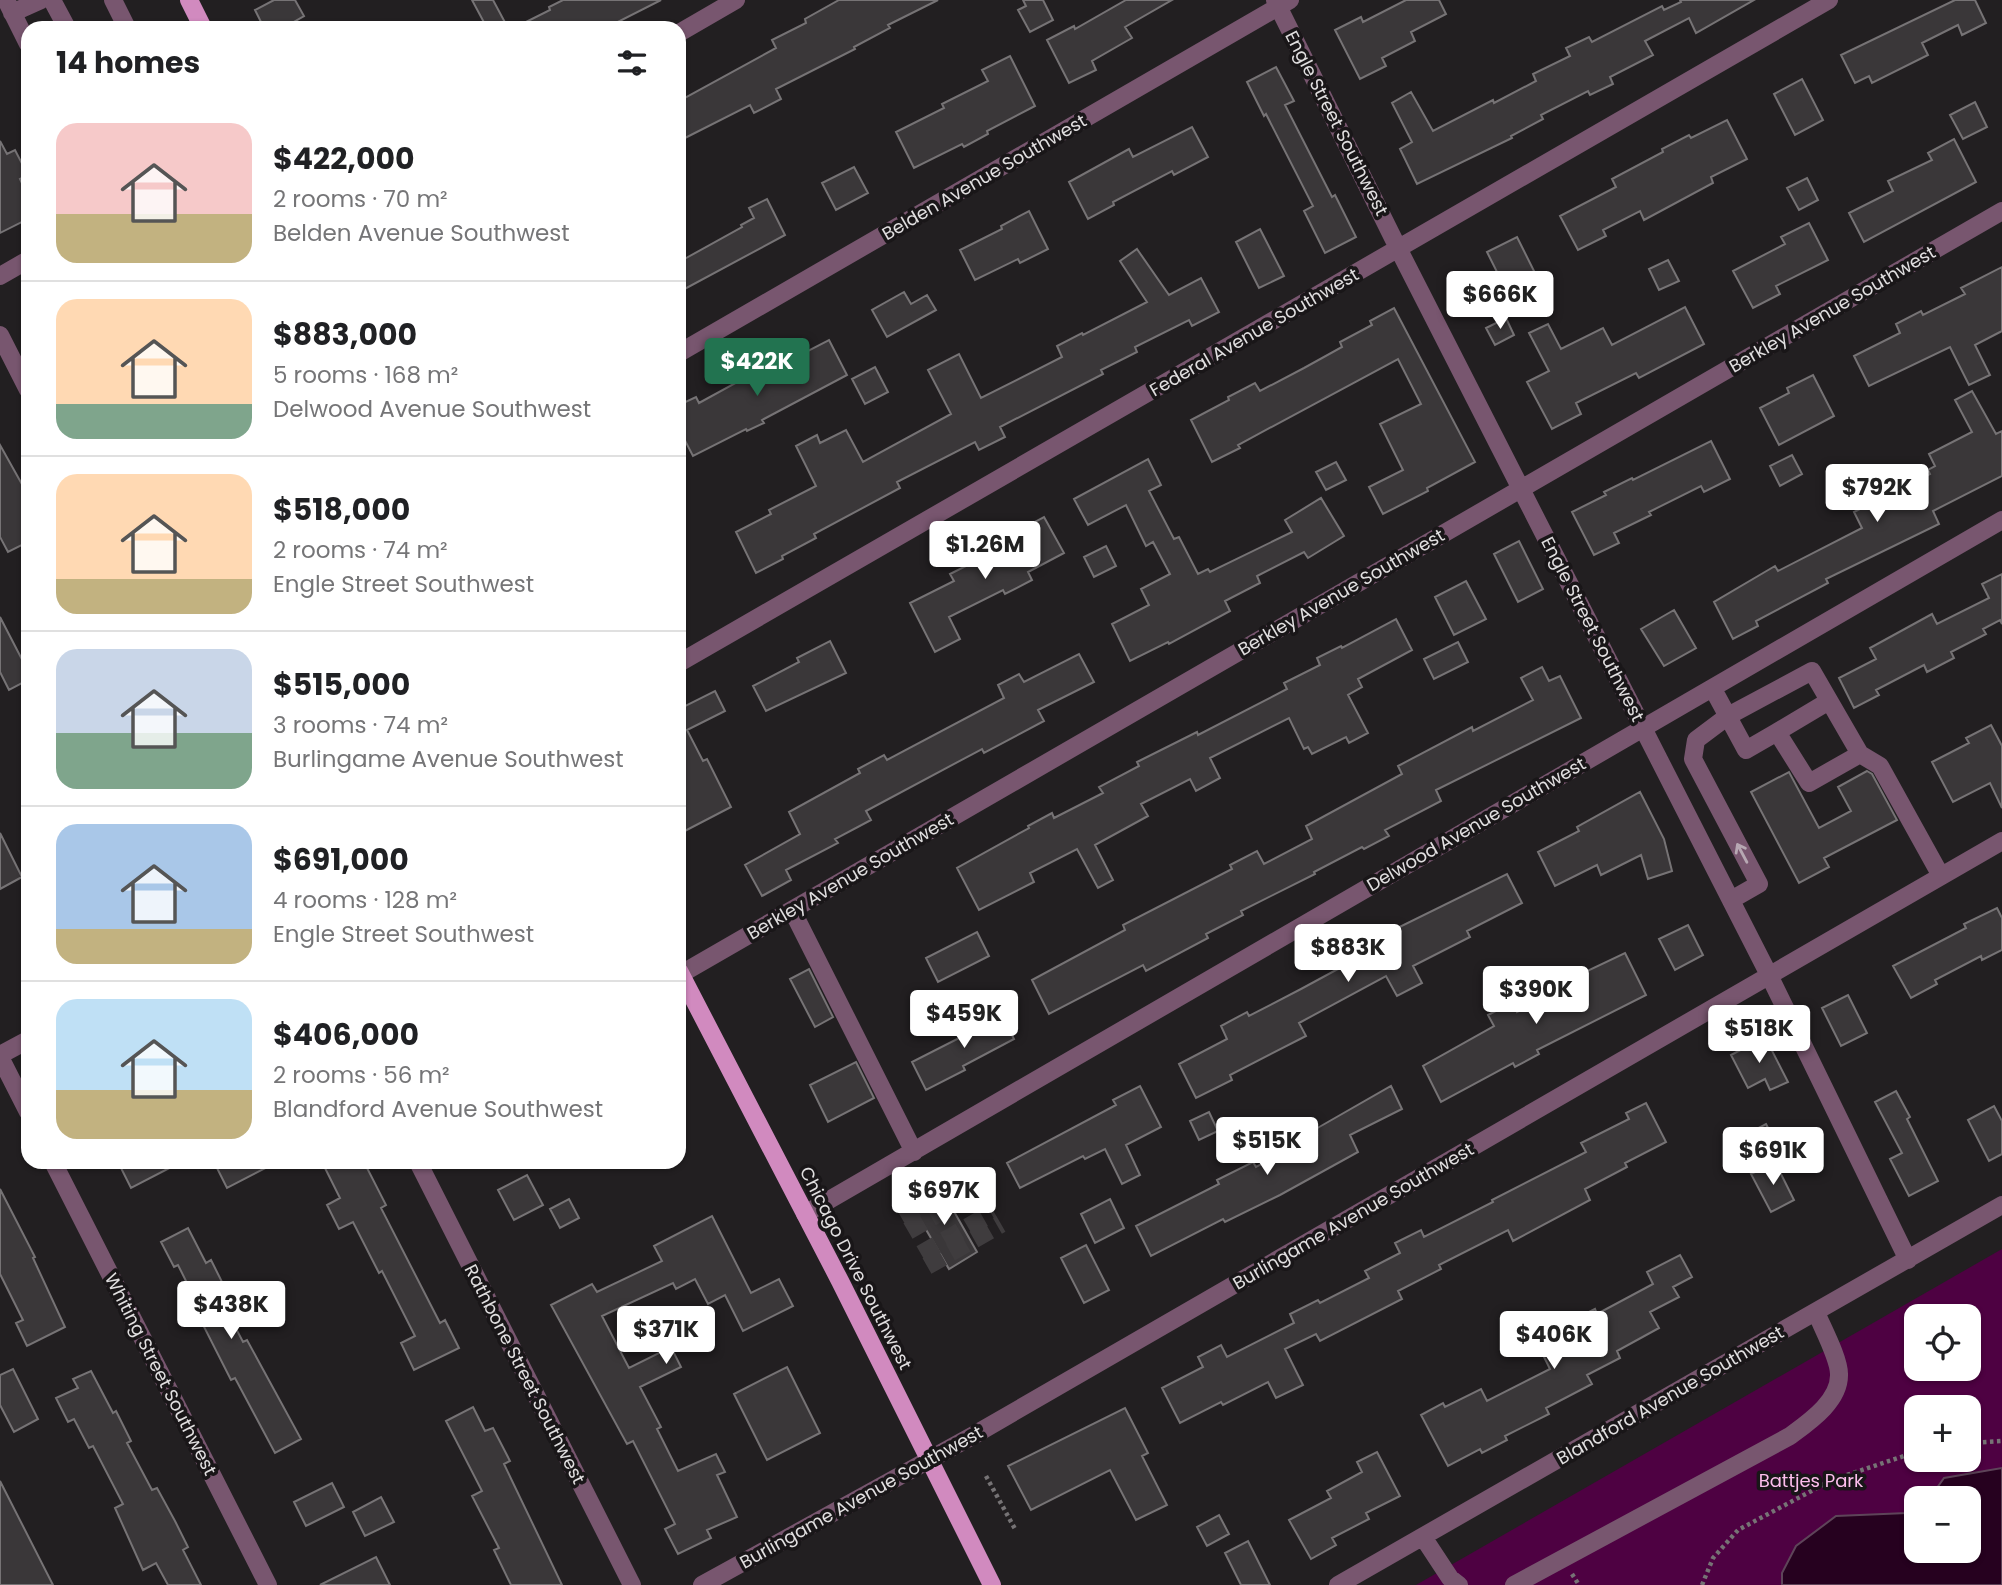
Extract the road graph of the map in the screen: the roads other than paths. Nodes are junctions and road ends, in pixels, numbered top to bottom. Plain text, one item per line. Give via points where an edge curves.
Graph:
1 (41, 0) edge
2 (52, 0) edge
3 (113, 0) edge
4 (189, 0) edge
5 (736, 0) edge
6 (1829, 0) edge
7 (1281, 2) edge
8 (9, 6) edge
9 (63, 21) edge
10 (124, 21) edge
11 (200, 21) edge
12 (686, 29) edge
13 (21, 30) edge
14 (2002, 211) edge
15 (1398, 248) junction
16 (21, 264) edge
17 (0, 276) edge
18 (0, 335) edge
19 (686, 349) edge
20 (21, 376) edge
21 (1521, 488) junction
22 (2002, 520) edge
23 (686, 659) edge
24 (1713, 690) junction
25 (1829, 701) junction
26 (1728, 716) junction
27 (1642, 728) junction
28 (1777, 732) junction
29 (1860, 754) junction
30 (2002, 841) edge
31 (1941, 876) junction
32 (1731, 900) junction
33 (792, 910) junction
34 (686, 969) edge
35 (1769, 975) junction
36 (686, 984) edge
37 (21, 1044) edge
38 (0, 1056) edge
39 (21, 1098) edge
40 (914, 1152) junction
41 (57, 1169) edge
42 (422, 1169) edge
43 (2002, 1205) edge
44 (805, 1214) junction
45 (1908, 1260) junction
46 (1815, 1312) junction
47 (930, 1460) junction
48 (1423, 1537) junction
49 (268, 1585) edge
50 (632, 1585) edge
51 (702, 1585) edge
52 (992, 1585) edge
53 (1338, 1585) edge
54 (1459, 1585) edge
55 (1514, 1585) edge

1 - 8 street
2 - 9 street
3 - 10 street
4 - 11 main road
5 - 12 street
6 - 15 street, Federal Avenue Southwest
7 - 15 street, Engle Street Southwest
7 - 19 street, Belden Avenue Southwest
8 - 13 street
14 - 21 street, Berkley Avenue Southwest
15 - 21 street, Engle Street Southwest
15 - 23 street, Federal Avenue Southwest
16 - 17 street
18 - 20 street
21 - 27 street, Engle Street Southwest
21 - 33 street, Berkley Avenue Southwest
22 - 24 street, Delwood Avenue Southwest
24 - 26 street
24 - 27 street, Delwood Avenue Southwest
25 - 26 street via 1812,671
25 - 28 street
25 - 29 street
26 - 28 street via 1746,750
32 -> 26 street via 1759,884 1693,759 1696,740
27 - 32 street, Engle Street Southwest
27 - 40 street, Delwood Avenue Southwest
28 - 29 street via 1809,783
29 - 31 street via 1880,765
30 - 31 street, Burlingame Avenue Southwest
31 - 35 street, Burlingame Avenue Southwest
32 - 35 street, Engle Street Southwest
33 - 34 street, Berkley Avenue Southwest
33 - 40 street
35 - 45 street, Engle Street Southwest
35 - 47 street, Burlingame Avenue Southwest
36 - 44 main road, Chicago Drive Southwest
37 - 38 street
38 - 39 street
40 - 44 street, Delwood Avenue Southwest
41 - 49 street, Whiting Street Southwest
42 - 50 street, Rathbone Street Southwest
43 - 45 street, Blandford Avenue Southwest
44 - 47 main road, Chicago Drive Southwest
45 - 46 street, Blandford Avenue Southwest
46 - 48 street, Blandford Avenue Southwest
46 - 55 street via 1839,1374 1832,1398 1813,1419 1790,1436
47 - 51 street, Burlingame Avenue Southwest
47 - 52 main road, Chicago Drive Southwest
48 - 53 street, Blandford Avenue Southwest
48 - 54 street

